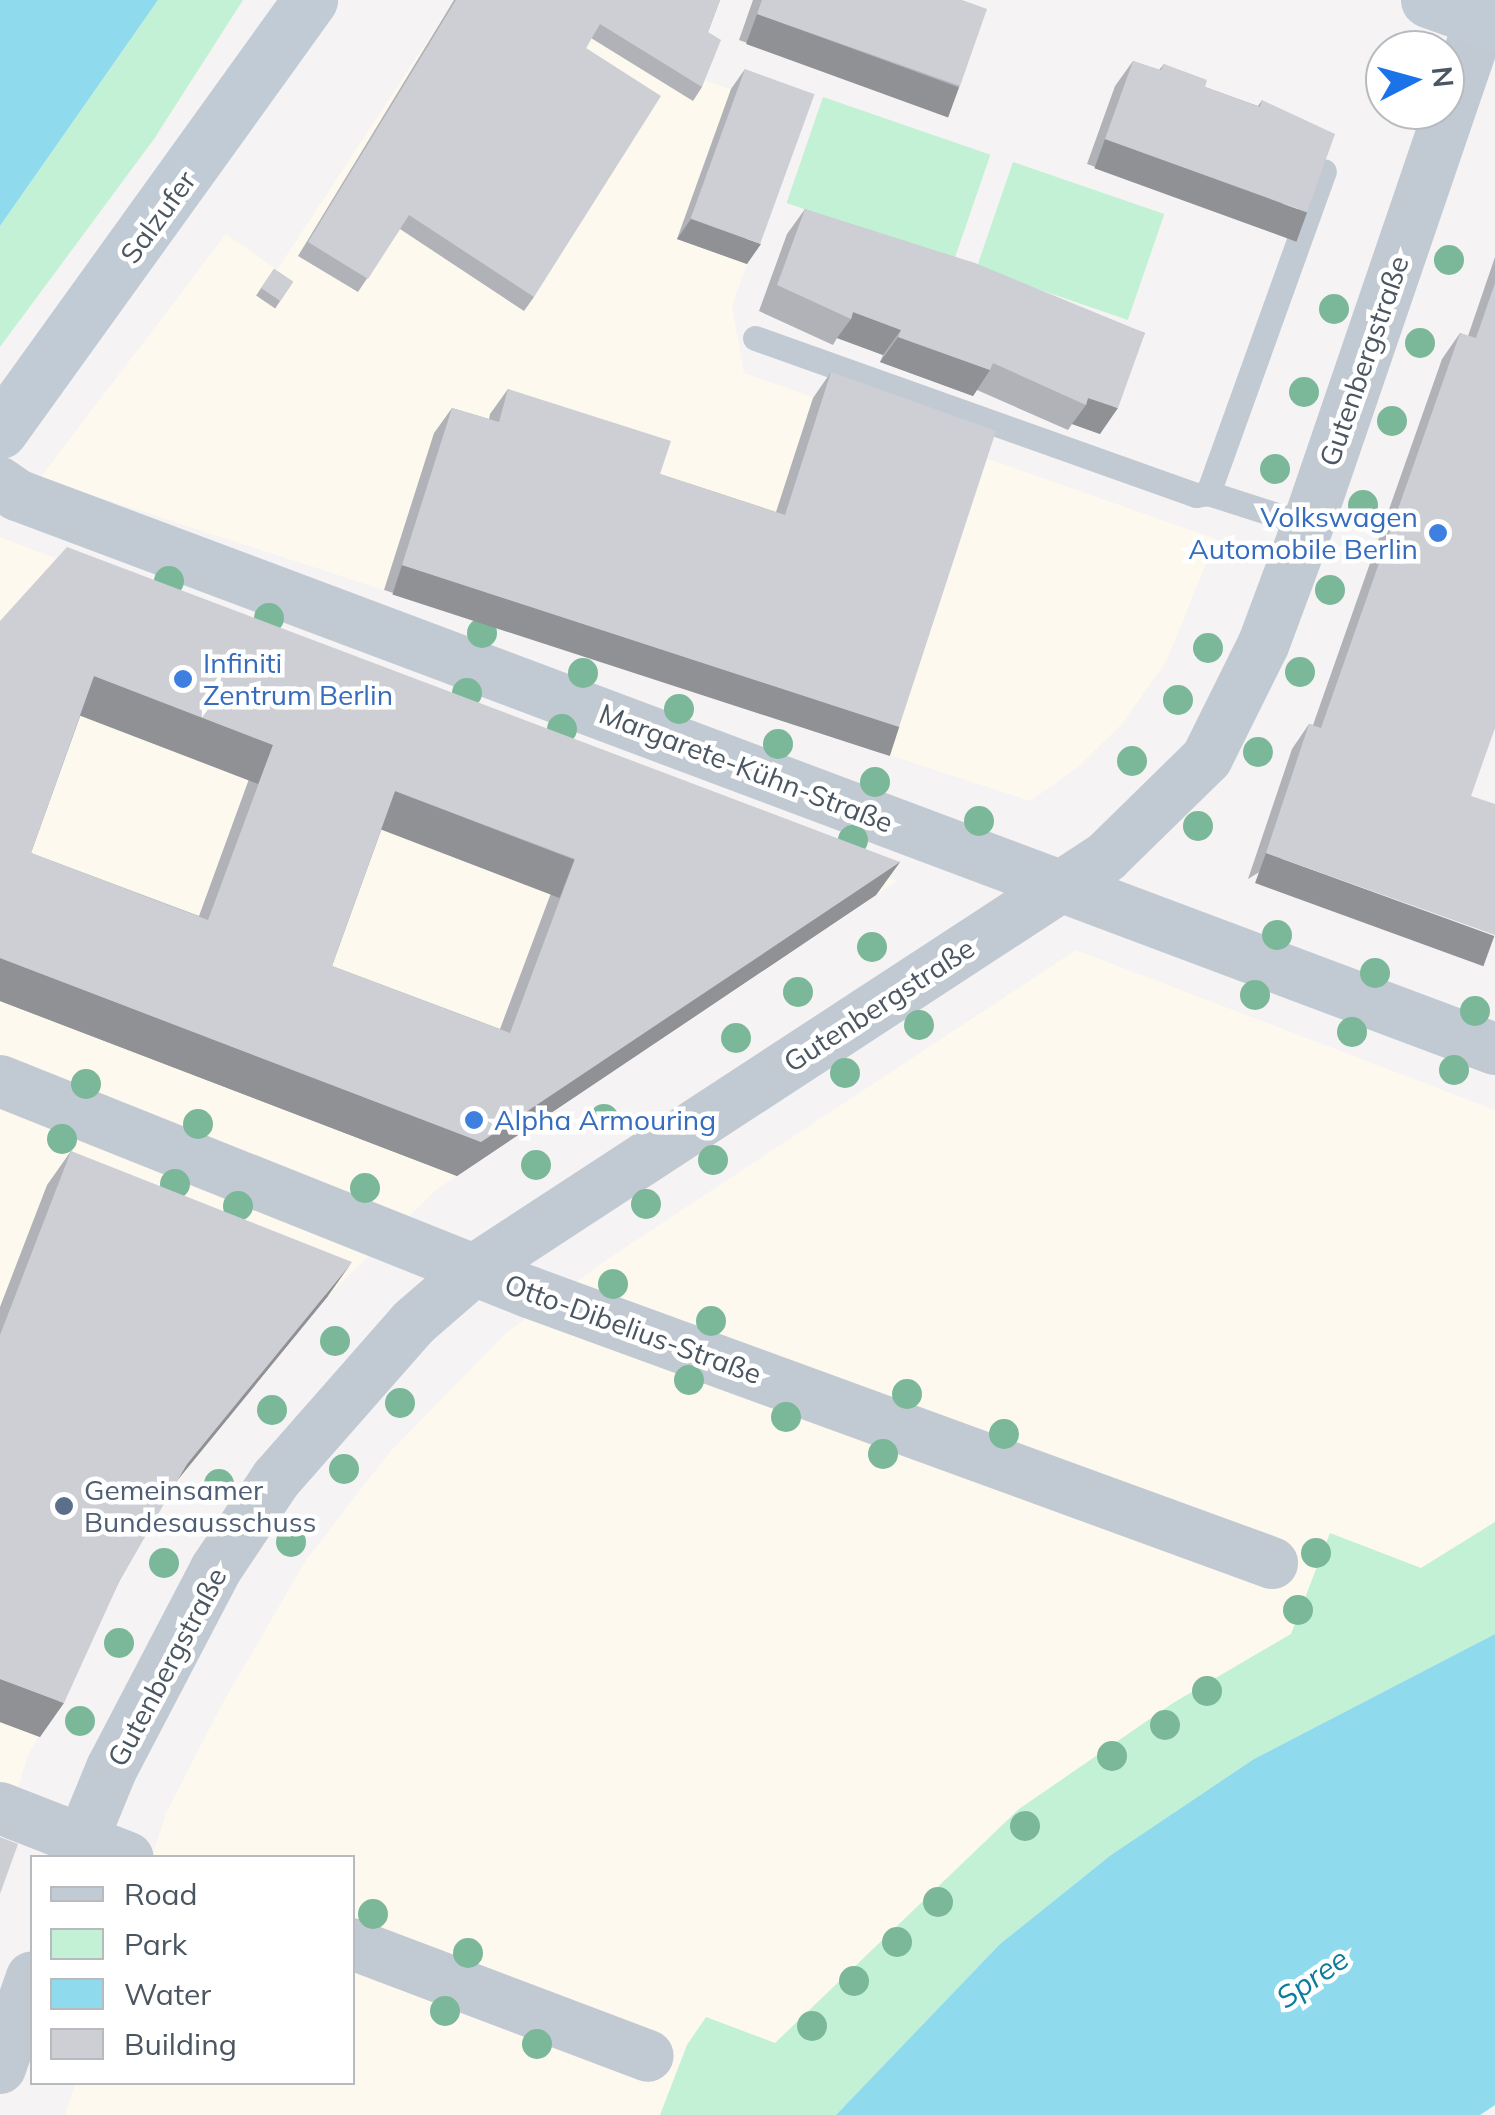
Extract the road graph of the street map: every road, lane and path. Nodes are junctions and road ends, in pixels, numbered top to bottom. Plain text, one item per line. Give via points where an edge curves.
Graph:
1 (310, 0) edge
2 (1428, 0) edge
3 (1488, 14) edge
4 (1324, 171) edge
5 (756, 338) dead end
6 (0, 431) edge
7 (0, 483) edge
8 (1208, 493) junction
9 (1308, 525) junction
10 (1060, 886) junction
11 (1495, 1049) edge
12 (2, 1088) edge
13 (474, 1270) junction
14 (1272, 1563) dead end
15 (0, 1808) edge
16 (95, 1852) edge
17 (355, 1945) edge
18 (30, 1983) edge
19 (648, 2056) dead end
20 (0, 2068) edge

1 - 6 street, Salzufer
2 - 3 street
3 - 9 street, Gutenbergstraße
4 - 8 lane
5 - 8 lane via 1196,495
7 - 10 street, Margarete-Kühn-Straße via 16,496
8 - 9 lane
9 - 10 street, Gutenbergstraße via 1264,644 1207,758 1124,842
10 - 11 street, Margarete-Kühn-Straße
10 - 13 street, Gutenbergstraße
12 - 13 street, Otto-Dibelius-Straße
13 - 14 street, Otto-Dibelius-Straße
13 - 16 street, Gutenbergstraße via 355,1384 276,1479 216,1569
15 - 16 street
17 - 19 street
18 - 20 street

